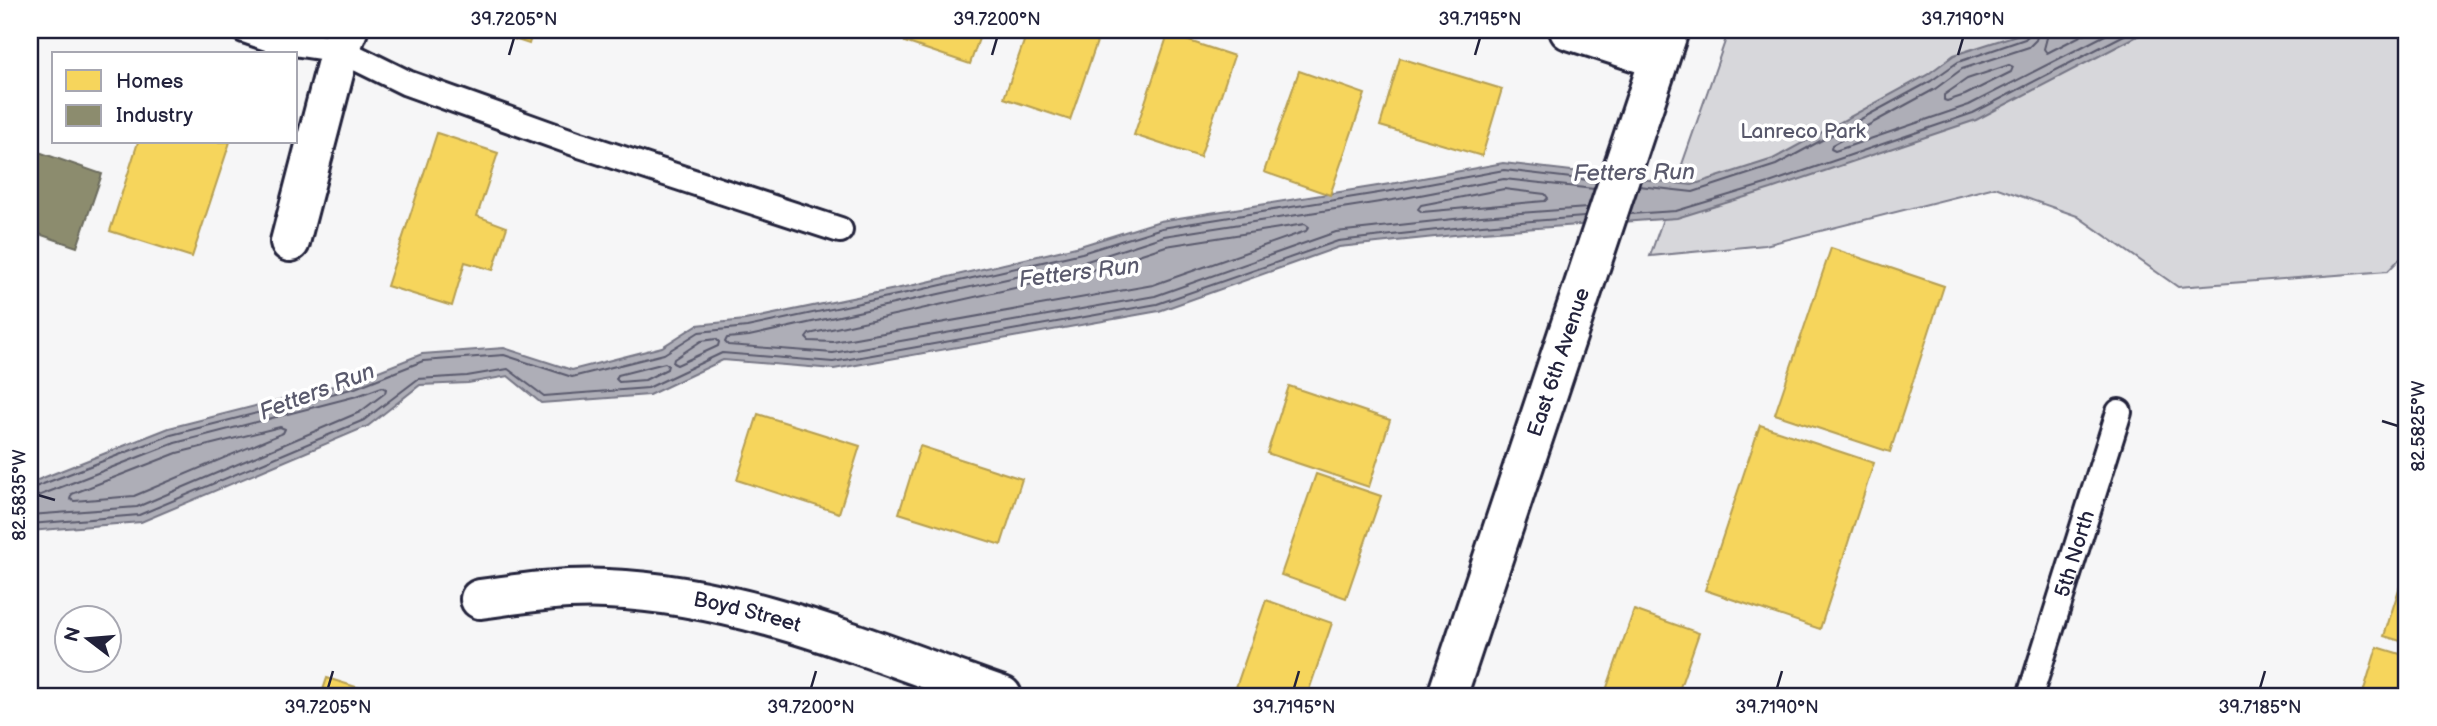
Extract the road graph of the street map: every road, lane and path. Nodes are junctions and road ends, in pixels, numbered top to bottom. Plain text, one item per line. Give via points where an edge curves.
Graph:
1 (244, 30) edge
2 (1569, 30) edge
3 (344, 40) edge
4 (1664, 44) edge
5 (840, 230) dead end
6 (290, 242) dead end
7 (2119, 412) dead end
8 (480, 599) dead end
9 (1002, 696) edge
10 (1447, 696) edge
11 (2031, 696) edge

1 - 3 lane via 273,40
2 - 4 street
3 - 5 lane via 419,88
3 - 6 street
4 - 10 street, East 6th Avenue
7 - 11 lane, 5th North
8 - 9 street, Boyd Street via 544,590 670,595 812,630

